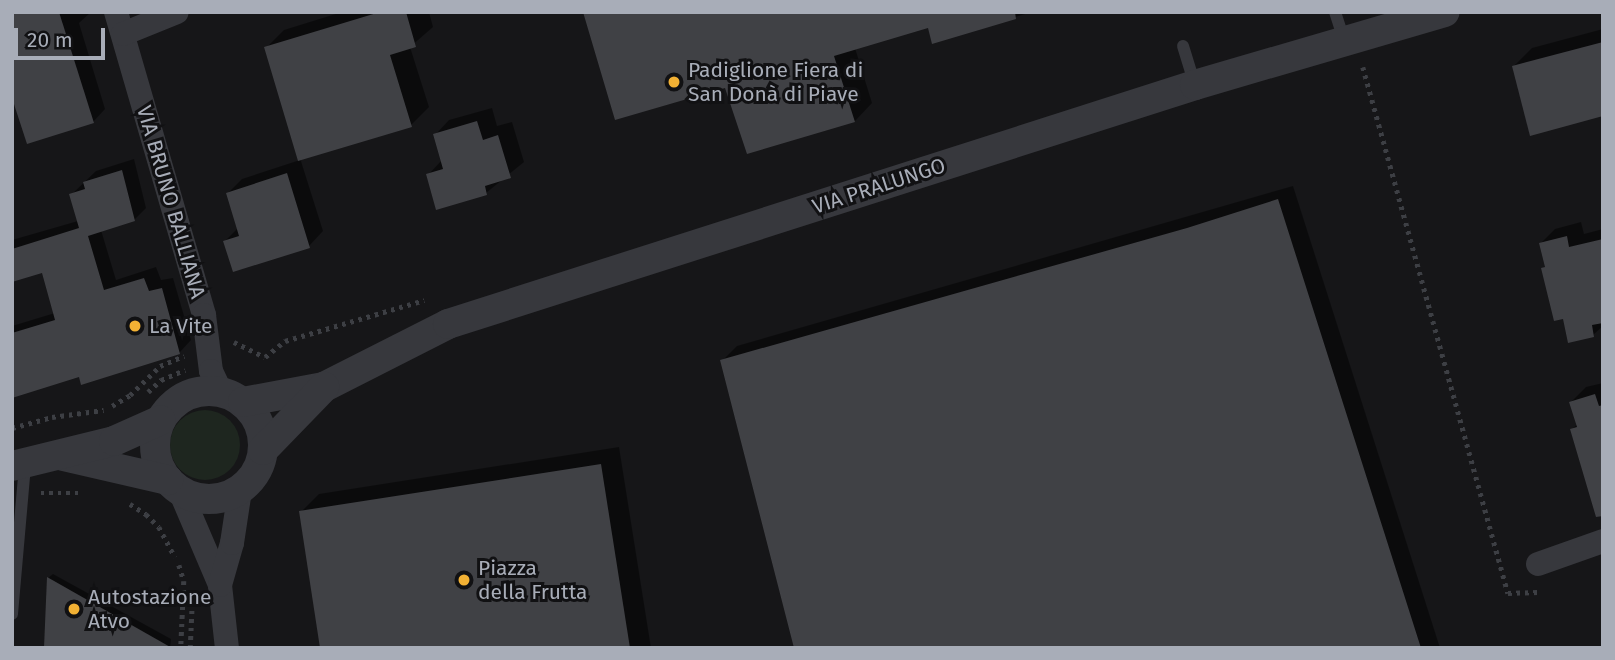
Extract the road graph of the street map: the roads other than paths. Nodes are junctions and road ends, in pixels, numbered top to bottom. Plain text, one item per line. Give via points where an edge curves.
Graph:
1 (177, 12) edge
2 (1335, 12) edge
3 (1445, 12) edge
4 (119, 23) edge
5 (1350, 41) junction
6 (1183, 46) dead end
7 (1195, 85) junction
8 (324, 387) junction
9 (232, 397) junction
10 (161, 420) junction
11 (263, 450) junction
12 (59, 456) junction
13 (20, 474) edge
14 (174, 485) junction
15 (240, 490) junction
16 (1603, 541) edge
17 (1538, 565) dead end
18 (220, 585) junction
19 (12, 614) edge
20 (227, 648) edge

1 - 4 street
2 - 5 lane
3 - 5 street, VIA PRALUNGO
4 - 9 street, VIA BRUNO BALLIANA via 204,315 211,371
5 - 7 street, VIA PRALUNGO
6 - 7 lane
7 - 8 street, VIA PRALUNGO via 448,324
8 - 9 street, VIA PRALUNGO
8 - 11 street, VIA PRALUNGO
9 - 10 street, VIA PRALUNGO via 201,391 183,397
9 - 11 street via 252,411 260,426
10 - 12 street, VIA PRALUNGO via 114,441
10 - 14 street via 155,451 160,469
11 - 15 street, VIA PRALUNGO via 254,476
12 - 13 street, VIA PRALUNGO
12 - 14 street, VIA PRALUNGO
13 - 19 lane
14 - 15 street, VIA PRALUNGO via 195,497 213,499
14 - 18 street
15 - 18 street
16 - 17 street
18 - 20 street

